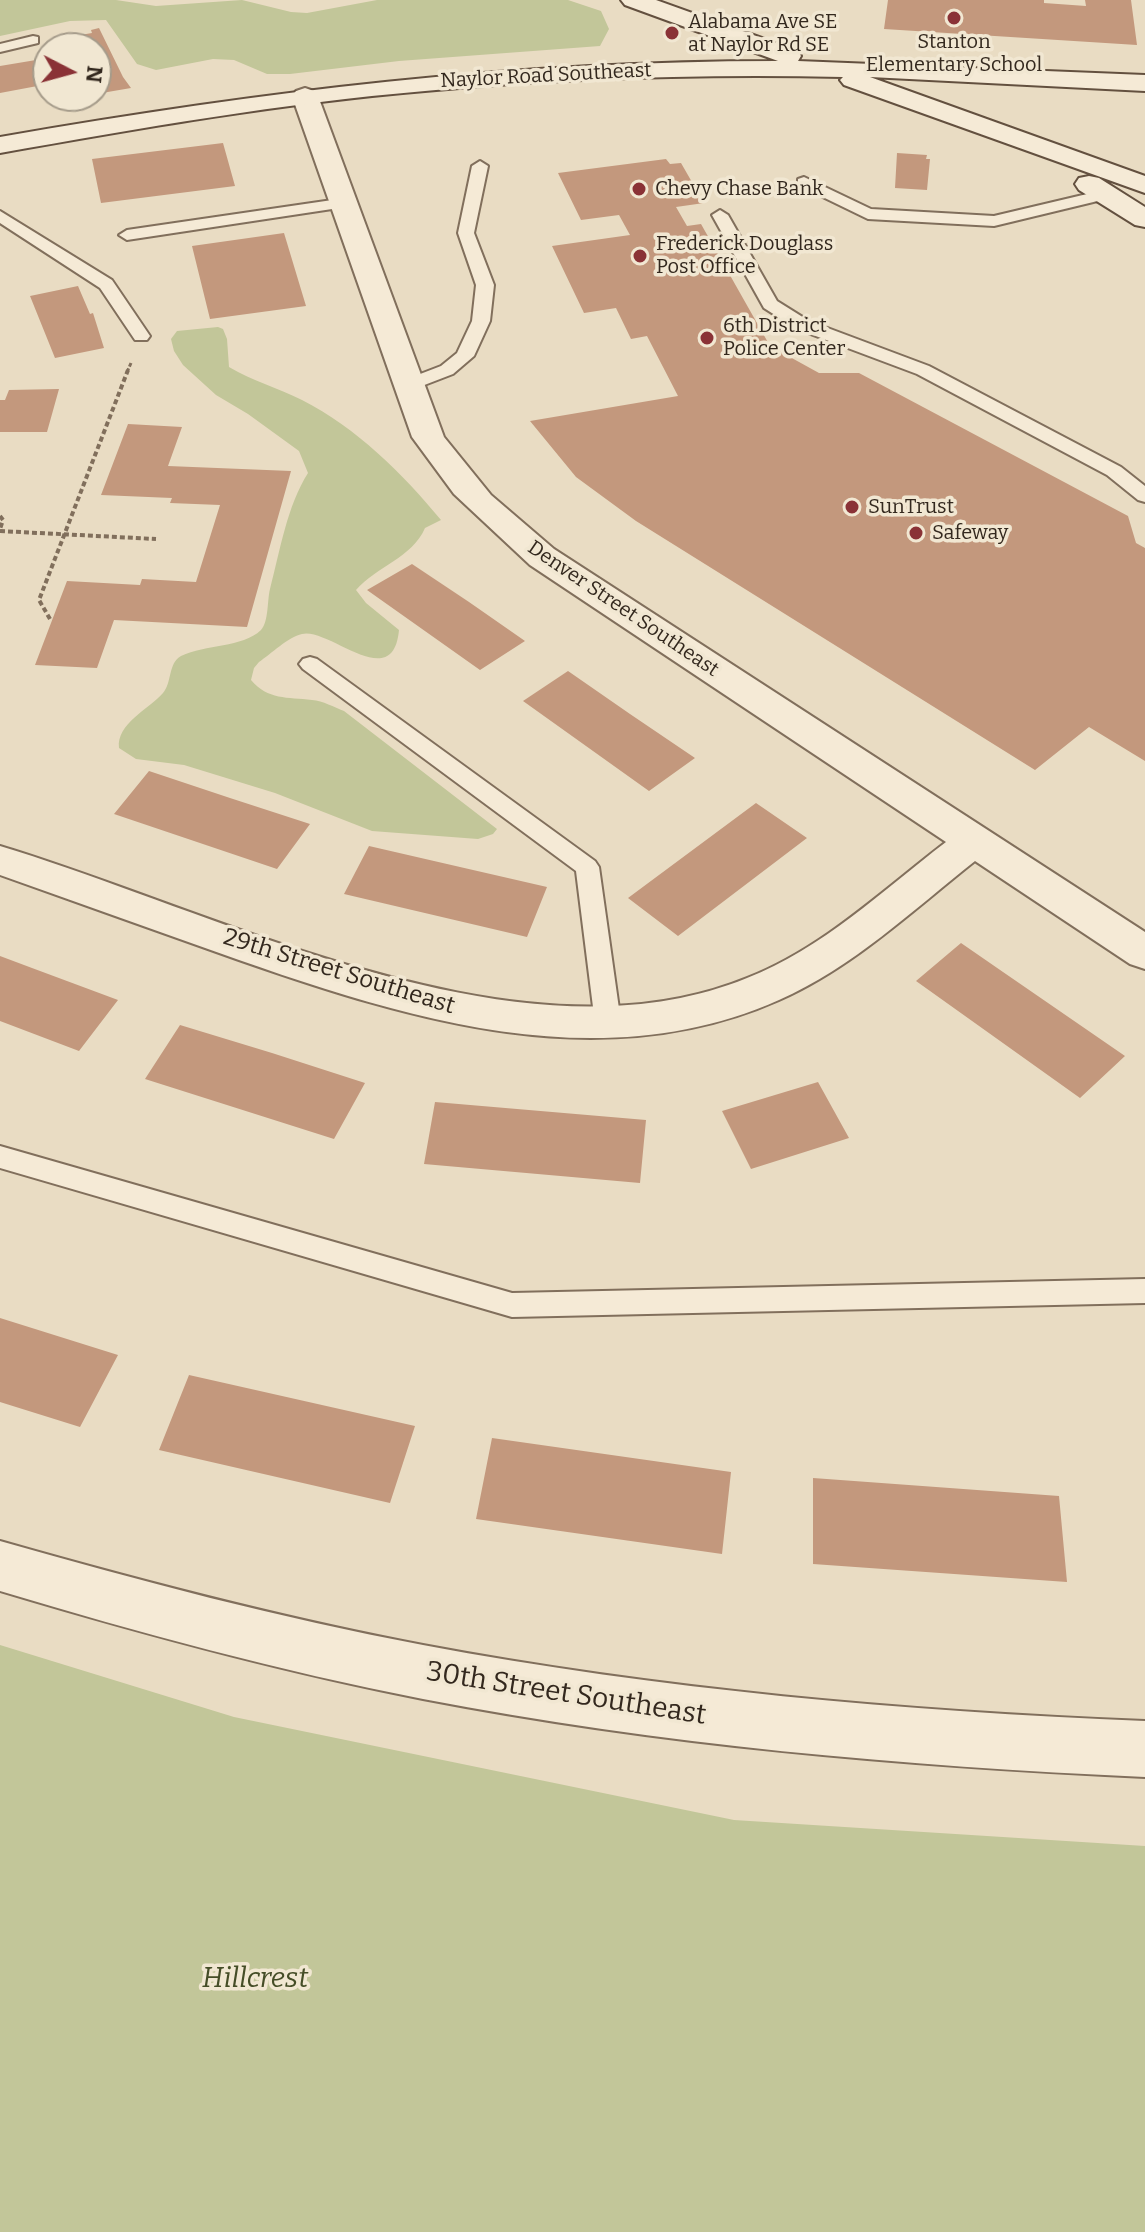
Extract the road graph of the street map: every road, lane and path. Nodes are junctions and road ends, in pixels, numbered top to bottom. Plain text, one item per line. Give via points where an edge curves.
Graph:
1 (633, 0) edge
2 (32, 40) edge
3 (0, 48) edge
4 (818, 67) junction
5 (1145, 83) edge
6 (305, 96) junction
7 (0, 145) edge
8 (1069, 160) junction
9 (480, 166) dead end
10 (804, 182) dead end
11 (1145, 185) edge
12 (1104, 195) junction
13 (346, 203) junction
14 (720, 215) dead end
15 (0, 216) edge
16 (1145, 219) edge
17 (127, 235) dead end
18 (141, 336) joint
19 (408, 385) junction
20 (1145, 496) edge
21 (0, 516) edge
22 (0, 530) edge
23 (65, 534) junction
24 (156, 539) dead end
25 (50, 619) dead end
26 (310, 664) dead end
27 (974, 841) junction
28 (0, 860) edge
29 (1145, 953) edge
30 (608, 1023) junction
31 (0, 1157) edge
32 (1145, 1291) edge
33 (0, 1566) edge
34 (1145, 1749) edge

1 - 4 street
2 - 3 lane
4 - 5 street, Naylor Road Southeast
4 - 6 street, Naylor Road Southeast via 563,73
4 - 8 street
6 - 7 street, Naylor Road Southeast
6 - 13 street, Denver Street Southeast
8 - 11 street
8 - 12 street
9 - 19 lane via 466,233 485,285 481,321 465,356 447,370
10 - 12 lane via 868,214 994,221
12 - 16 street
13 - 17 lane
13 - 19 street, Denver Street Southeast
14 - 20 lane via 770,304 803,325 923,370 1114,471
15 - 18 lane via 106,284
18 - 23 path
19 - 27 street, Denver Street Southeast via 443,462 512,534
21 - 22 path
22 - 23 path
23 - 24 path
23 - 25 path via 39,600
26 - 30 lane via 587,867
27 - 29 street, Denver Street Southeast
27 - 30 street, 29th Street Southeast via 819,959 783,980 701,1011
28 - 30 street, 29th Street Southeast via 402,995 514,1017
31 - 32 lane via 512,1305
33 - 34 street, 30th Street Southeast via 237,1633 565,1697 824,1729

